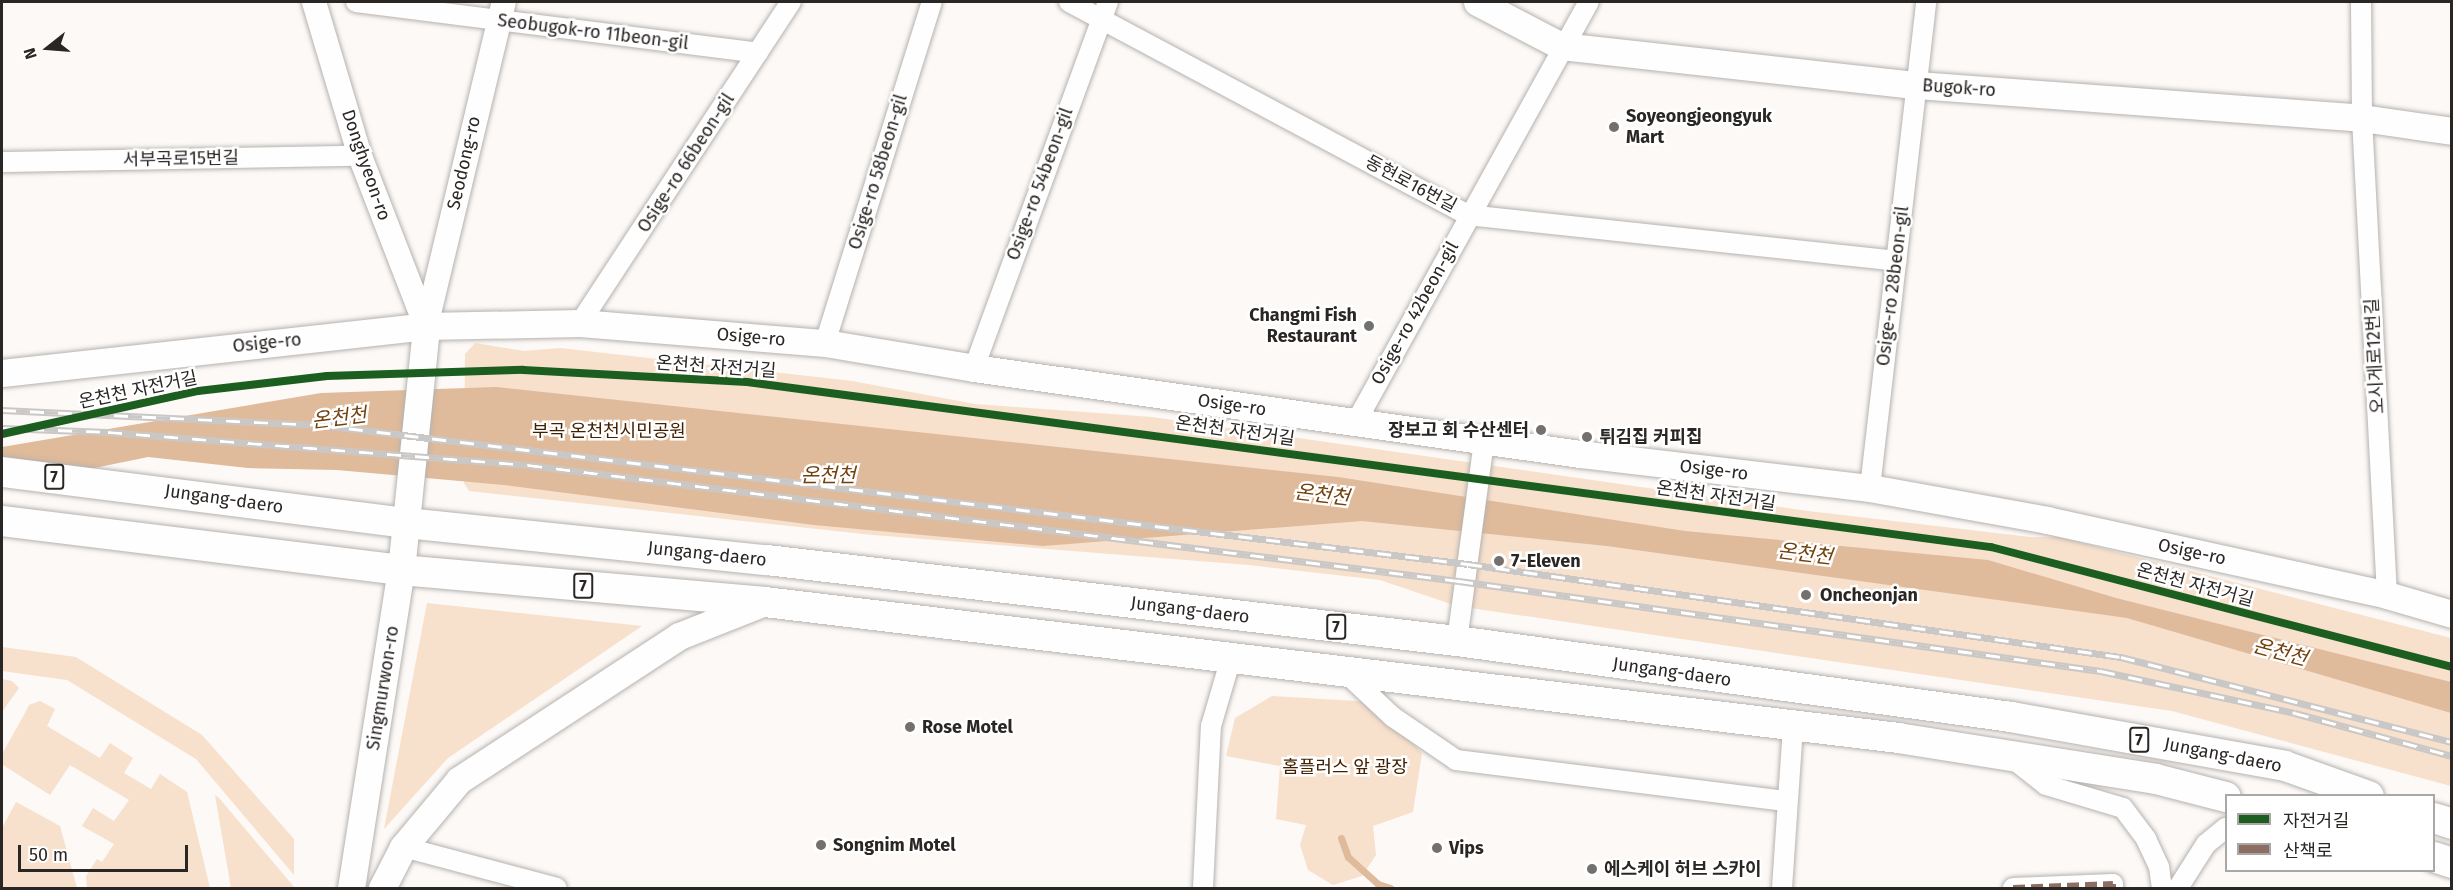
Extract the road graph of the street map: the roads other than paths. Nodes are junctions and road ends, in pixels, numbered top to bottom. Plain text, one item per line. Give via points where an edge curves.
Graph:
1 (314, 2) edge
2 (356, 2) edge
3 (792, 2) edge
4 (932, 2) edge
5 (1069, 2) edge
6 (1477, 2) edge
7 (1589, 2) edge
8 (1926, 2) edge
9 (2361, 2) edge
10 (501, 10) edge
11 (1104, 10) edge
12 (1561, 46) junction
13 (758, 53) junction
14 (1917, 85) junction
15 (2362, 118) junction
16 (2451, 131) edge
17 (360, 156) junction
18 (2, 162) edge
19 (1468, 215) junction
20 (1896, 261) junction
21 (580, 323) junction
22 (426, 326) junction
23 (825, 343) junction
24 (974, 368) junction
25 (2, 373) edge
26 (1356, 422) junction
27 (1484, 441) junction
28 (2, 472) edge
29 (1870, 488) junction
30 (2, 521) edge
31 (406, 523) junction
32 (401, 570) junction
33 (2387, 595) junction
34 (765, 602) junction
35 (2451, 614) edge
36 (1457, 641) junction
37 (1231, 658) junction
38 (1344, 671) junction
39 (1793, 728) junction
40 (2007, 753) junction
41 (2366, 794) edge
42 (2225, 797) edge
43 (1785, 801) junction
44 (2435, 819) edge
45 (2451, 824) edge
46 (2225, 829) edge
47 (403, 847) junction
48 (2435, 858) edge
49 (2451, 863) edge
50 (2113, 886) edge
51 (351, 888) edge
52 (382, 888) edge
53 (557, 888) edge
54 (1203, 888) edge
55 (1782, 888) edge
56 (2013, 888) edge
57 (2162, 888) edge
58 (2178, 888) edge

1 - 17 street, Donghyeon-ro
2 - 10 street, Seobugok-ro 11beon-gil
3 - 13 street, Osige-ro 66beon-gil
4 - 23 street, Osige-ro 58beon-gil
5 - 11 street, 동현로16번길
6 - 12 main road, Bugok-ro
7 - 12 street, Osige-ro 42beon-gil
8 - 14 street, Osige-ro 28beon-gil
9 - 15 street, 오시게로12번길
10 - 13 street, Seobugok-ro 11beon-gil
10 - 22 street, Seodong-ro
11 - 19 street, 동현로16번길
11 - 24 street, Osige-ro 54beon-gil
12 - 14 main road, Bugok-ro
12 - 19 street, Osige-ro 42beon-gil
13 - 21 street, Osige-ro 66beon-gil
14 - 15 main road, Bugok-ro
14 - 20 street, Osige-ro 28beon-gil
15 - 16 main road, Bugok-ro
15 - 33 street, 오시게로12번길
17 - 18 street, 서부곡로15번길
17 - 22 street, Donghyeon-ro
19 - 20 street, 동현로16번길
19 - 26 street, Osige-ro 42beon-gil
20 - 29 street, Osige-ro 28beon-gil
21 - 22 main road, Osige-ro
21 - 23 main road, Osige-ro
22 - 25 main road, Osige-ro
22 - 31 main road, Singmurwon-ro
23 - 24 main road, Osige-ro
24 - 26 main road, Osige-ro
26 - 27 main road, Osige-ro
27 - 29 main road, Osige-ro
27 - 36 street
28 - 31 main road, Jungang-daero / 7
29 - 33 main road, Osige-ro via 2047,520
30 - 32 main road, Jungang-daero / 7
31 - 32 main road, Singmurwon-ro
31 - 36 main road, Jungang-daero / 7 via 767,560
32 - 34 main road, Jungang-daero / 7
32 - 51 main road, Singmurwon-ro
33 - 35 main road, Osige-ro
34 - 37 main road, Jungang-daero / 7
34 - 47 main road via 679,636 459,780
36 - 41 main road, Jungang-daero / 7 via 2011,717 2285,766
37 - 38 main road, Jungang-daero / 7
37 - 54 street via 1211,726
38 - 39 main road, Jungang-daero / 7
38 - 43 street via 1393,717 1456,760
39 - 40 main road, Jungang-daero / 7
39 - 43 street
40 - 42 main road, Jungang-daero / 7 via 2156,779
40 - 57 street via 2046,785 2123,808 2155,857
43 - 55 street
44 - 45 main road
46 - 58 street via 2206,844
47 - 52 main road
47 - 53 street
48 - 49 main road
50 - 56 street

